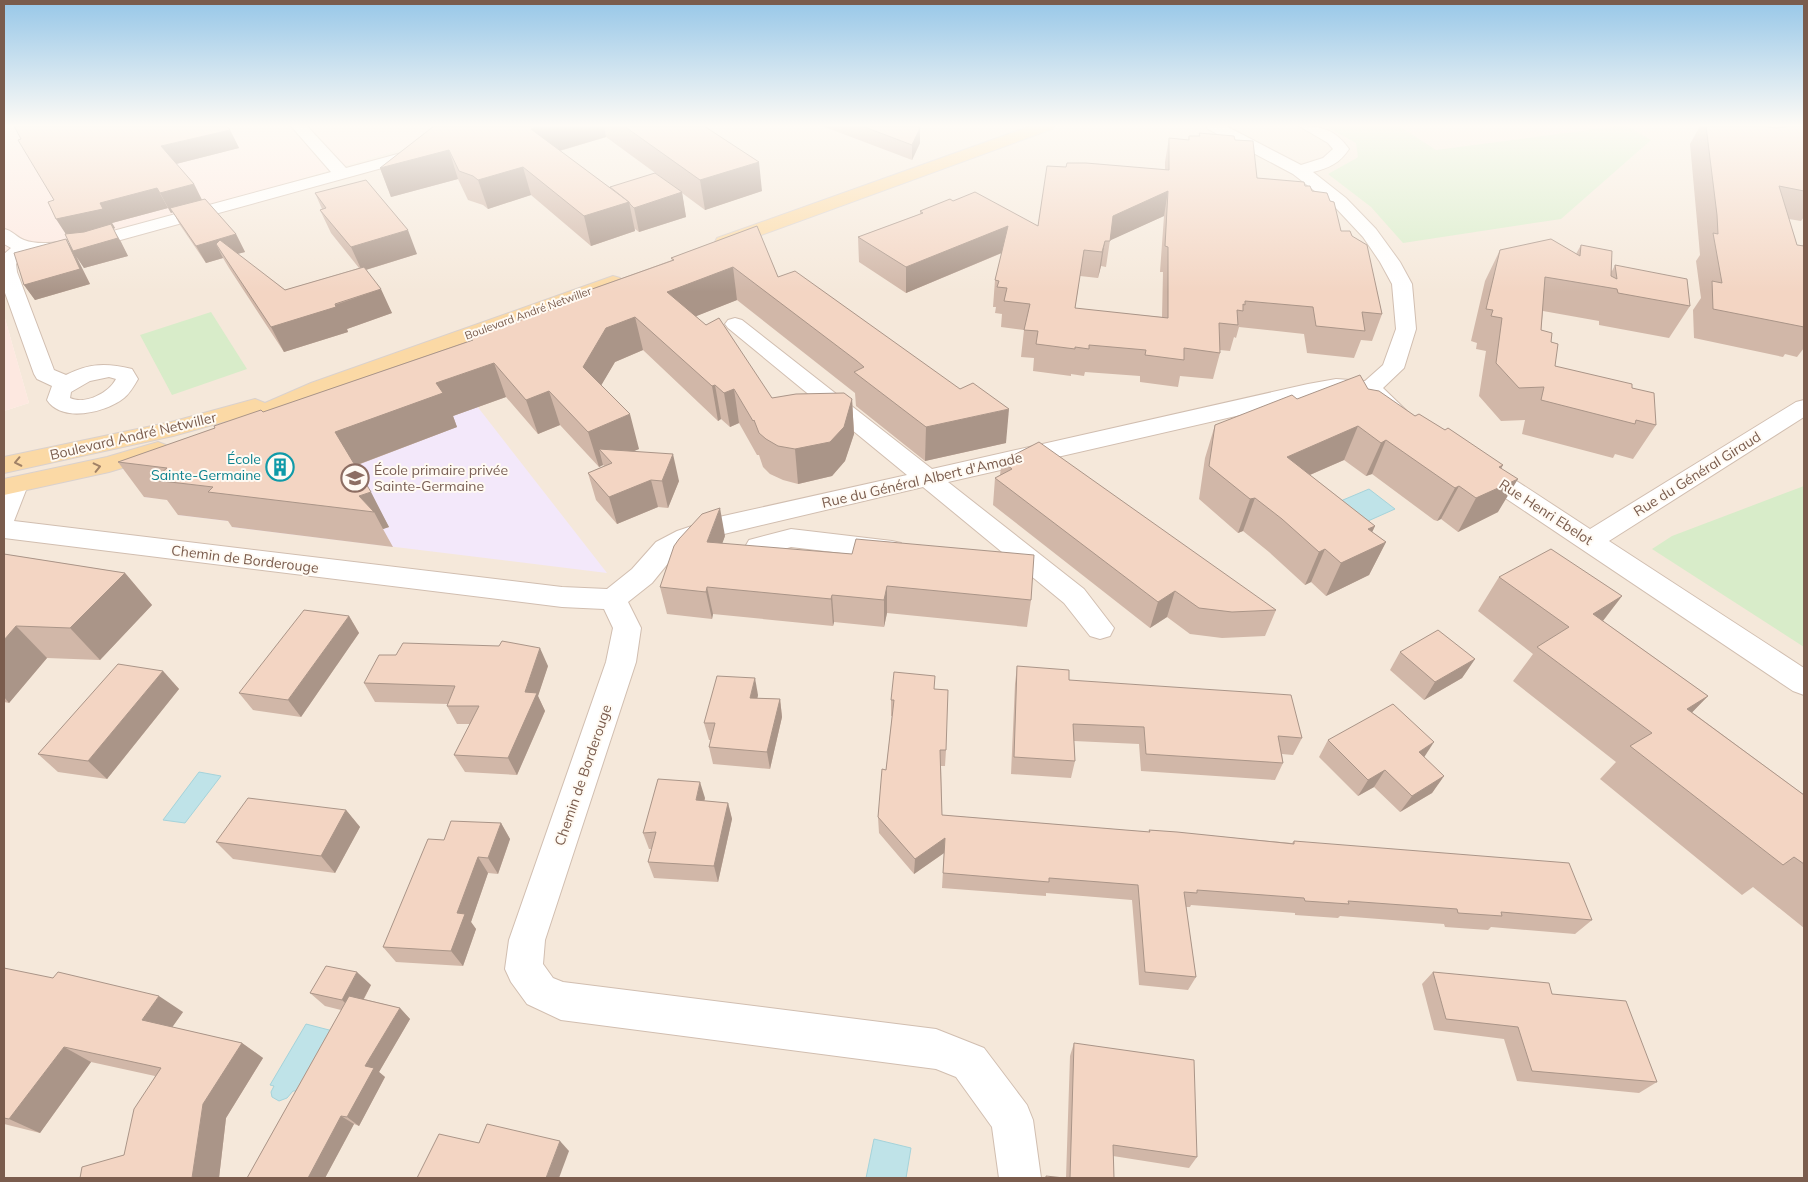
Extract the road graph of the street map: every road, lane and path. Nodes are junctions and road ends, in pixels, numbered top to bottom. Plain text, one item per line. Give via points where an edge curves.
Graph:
1 (316, 181) edge
2 (894, 181) edge
3 (1313, 181) edge
4 (4, 234) edge
5 (26, 247) junction
6 (712, 247) edge
7 (627, 277) edge
8 (735, 324) dead end
9 (66, 384) dead end
10 (1370, 388) junction
11 (1804, 407) edge
12 (1416, 426) edge
13 (1466, 459) edge
14 (927, 478) junction
15 (8, 479) edge
16 (4, 517) edge
17 (4, 529) edge
18 (1006, 540) junction
19 (1590, 541) junction
20 (758, 547) edge
21 (982, 551) edge
22 (919, 553) edge
23 (612, 599) junction
24 (1100, 628) dead end
25 (1804, 683) edge
26 (1020, 1178) edge

1 - 5 street via 88,243 53,248
2 - 6 main road
3 - 10 street via 1340,202 1370,233 1402,284 1406,329 1393,368
4 - 5 street via 7,239
5 - 9 street via 12,255 6,264 7,272 45,374
7 - 15 main road, Boulevard André Netwiller via 319,388 241,423 163,449 109,464
8 - 14 street
10 - 12 street
10 - 14 street, Rue du Général Albert d'Amade via 1336,386 1319,389
11 - 19 street, Rue du Général Giraud
13 - 19 street, Rue Henri Ebelot
14 - 18 street
14 - 23 street, Rue du Général Albert d'Amade via 719,526 686,537 665,549 642,576
15 - 16 street
17 - 23 street, Chemin de Borderouge via 562,597
18 - 21 street
18 - 24 street via 1074,596
19 - 25 street, Rue Henri Ebelot
20 - 22 street via 791,538
23 - 26 street, Chemin de Borderouge via 626,628 621,662 528,940 524,970 540,991 561,1001 936,1049 970,1062 1012,1120

